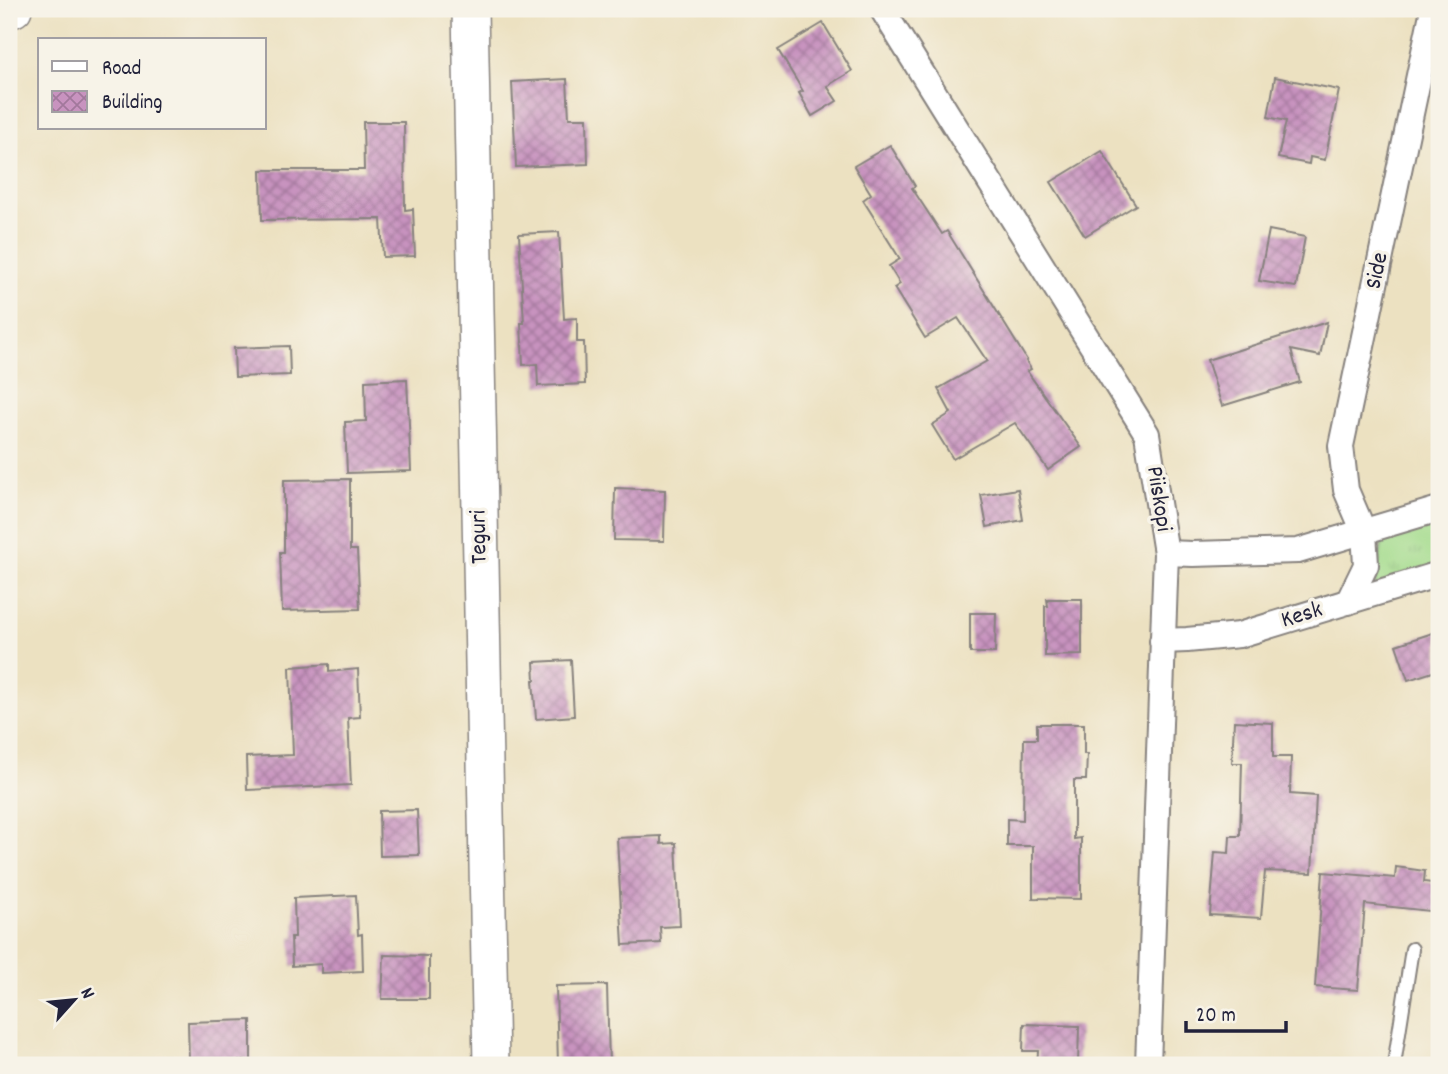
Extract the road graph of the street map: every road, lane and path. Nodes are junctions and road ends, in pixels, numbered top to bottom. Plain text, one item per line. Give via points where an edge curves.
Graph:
1 (13, 9) edge
2 (470, 9) edge
3 (882, 9) edge
4 (1433, 9) edge
5 (9, 12) edge
6 (1439, 509) edge
7 (1364, 532) junction
8 (1166, 553) junction
9 (1439, 574) edge
10 (1349, 602) junction
11 (1162, 641) junction
12 (1412, 949) dead end
13 (491, 1065) edge
14 (1148, 1065) edge
15 (1394, 1065) edge

1 - 5 street
2 - 13 street, Teguri
3 - 8 street, Piiskopi via 1147,435
4 - 7 street, Side via 1341,446 1346,490
6 - 7 street
7 - 8 street via 1298,551
7 - 10 street via 1366,565
8 - 11 street, Piiskopi
9 - 10 street, Kesk
10 - 11 street, Kesk via 1239,635
11 - 14 street, Piiskopi
12 - 15 lane

